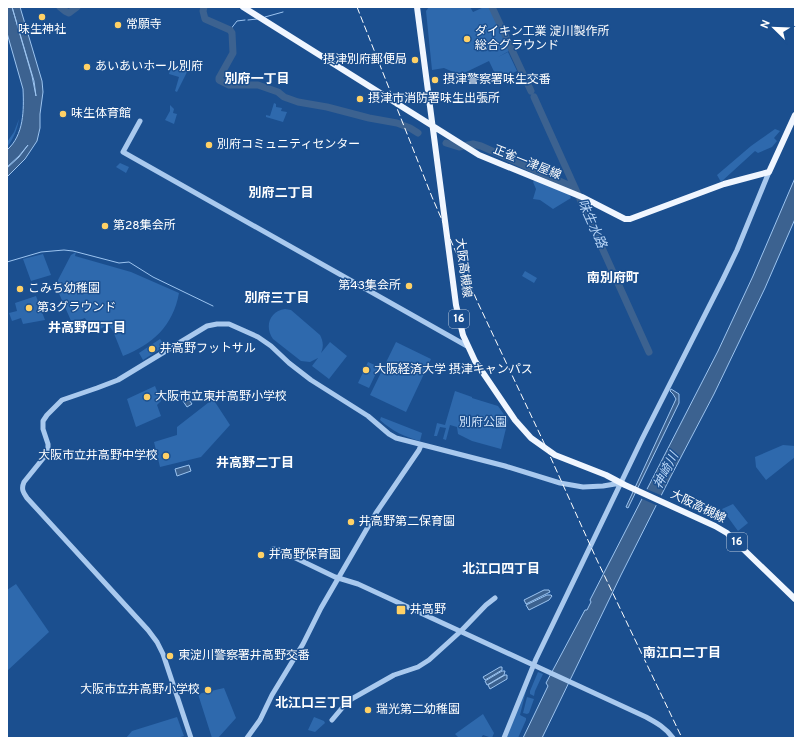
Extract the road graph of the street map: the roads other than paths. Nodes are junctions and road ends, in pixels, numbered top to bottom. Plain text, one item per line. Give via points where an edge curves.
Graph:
1 (243, 7) edge
2 (417, 7) edge
3 (795, 115) edge
4 (140, 121) dead end
5 (434, 128) junction
6 (769, 172) junction
7 (467, 346) junction
8 (421, 445) junction
9 (623, 484) junction
10 (273, 549) dead end
11 (339, 577) junction
12 (495, 598) dead end
13 (795, 599) edge
14 (461, 631) junction
15 (535, 665) junction
16 (332, 720) dead end
17 (191, 738) edge
18 (247, 738) edge
19 (504, 738) edge
20 (673, 738) edge

1 - 5 main road, 正雀一津屋線
2 - 5 main road, 大阪高槻線 / 16
3 - 6 main road
4 - 7 street via 123,152
5 - 6 main road, 正雀一津屋線 via 487,159 582,196 627,220 724,184
5 - 7 main road, 大阪高槻線 / 16 via 456,305
6 - 9 street via 733,257 686,349
7 - 9 main road, 大阪高槻線 / 16 via 487,380 517,423 531,438 555,455
8 - 9 street via 560,483 603,486
8 - 11 street
8 - 17 street via 388,434 368,416 311,380 264,342 229,324 207,326 118,380 62,400 43,421 48,449 24,482 22,490 157,642
9 - 13 main road, 大阪高槻線 / 16 via 710,523 727,534
9 - 15 street
10 - 11 street
11 - 14 street
11 - 18 street via 260,720
12 - 14 street
14 - 15 street
14 - 16 street via 418,667 394,675 348,701
15 - 19 street
15 - 20 street via 646,717 667,730

